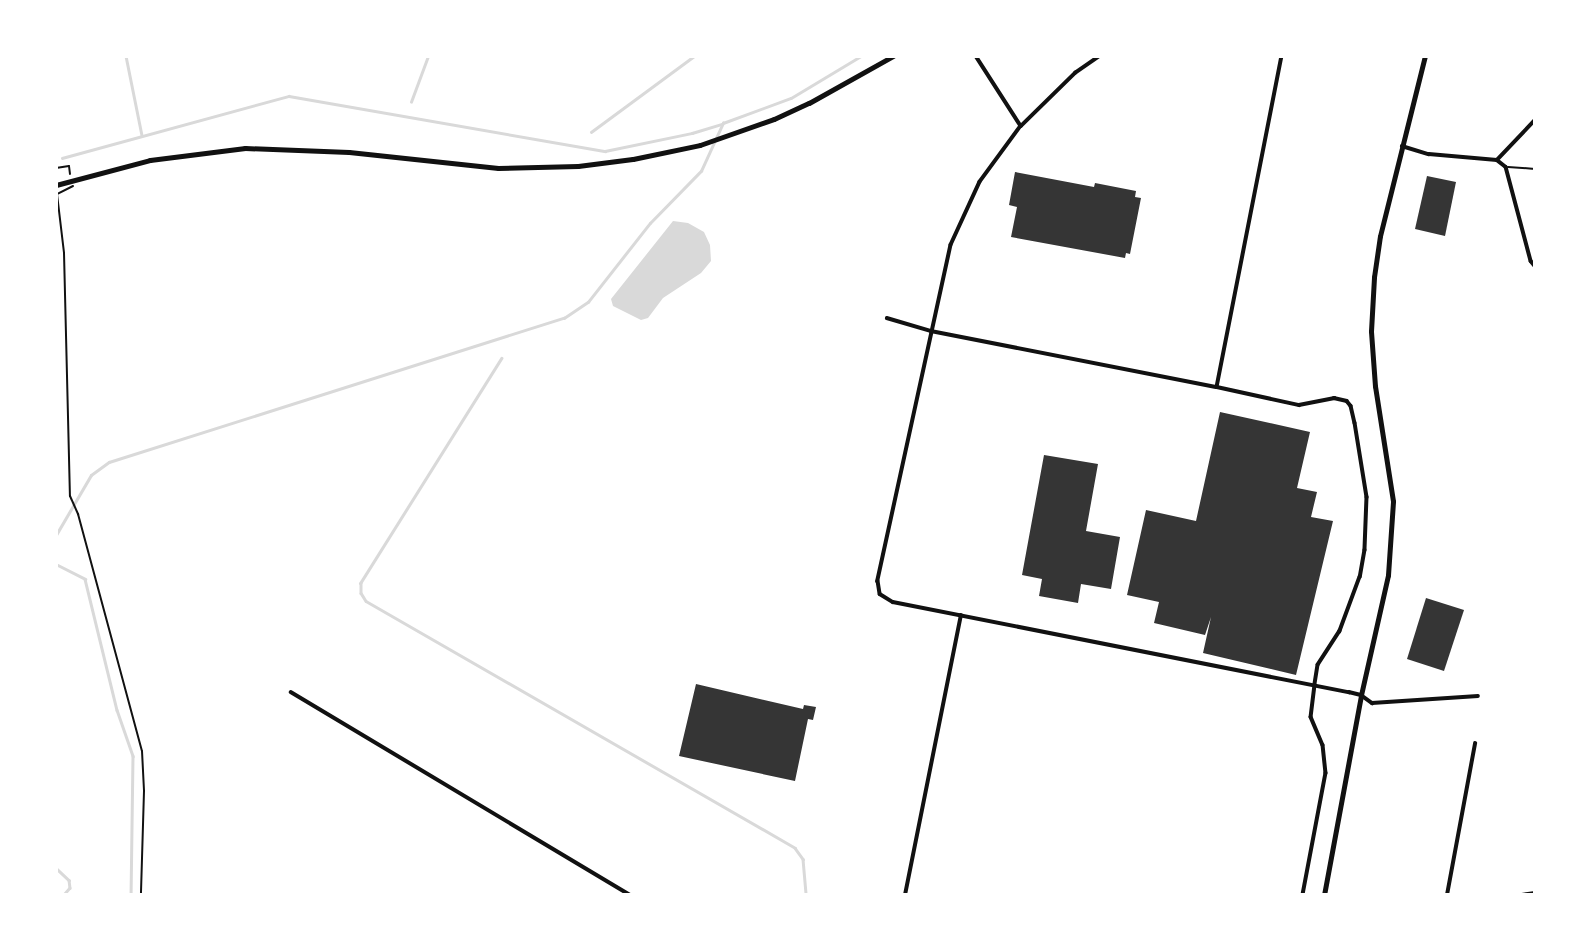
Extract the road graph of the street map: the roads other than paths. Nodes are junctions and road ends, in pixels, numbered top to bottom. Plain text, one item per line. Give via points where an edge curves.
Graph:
1 (893, 56) edge
2 (976, 56) edge
3 (1098, 56) edge
4 (1282, 56) edge
5 (1425, 56) edge
6 (1535, 120) edge
7 (1021, 126) junction
8 (1402, 146) junction
9 (1497, 160) junction
10 (1506, 167) junction
11 (1535, 169) edge
12 (56, 185) edge
13 (1535, 266) edge
14 (887, 318) dead end
15 (931, 331) junction
16 (1217, 387) junction
17 (961, 615) junction
18 (1315, 685) junction
19 (291, 692) dead end
20 (1361, 695) junction
21 (1478, 696) dead end
22 (1475, 744) dead end
23 (1535, 893) edge
24 (630, 895) edge
25 (905, 895) edge
26 (1303, 895) edge
27 (1324, 895) edge
28 (1447, 895) edge
29 (1522, 895) edge

1 - 12 main road via 809,103 722,138 604,164 511,168 312,149 245,148 150,160
2 - 7 street
3 - 7 street via 1074,73
4 - 16 street
5 - 8 main road
6 - 9 street
7 - 15 street via 980,182 962,217
8 - 9 street via 1429,154
8 - 20 main road via 1374,277 1375,386 1393,500 1388,575
9 - 10 street
10 - 11 lane
10 - 13 street
14 - 15 street
15 - 16 street
15 - 17 street via 877,581 880,594 893,602
16 - 18 street via 1299,405 1341,398 1351,406 1367,497 1365,550 1350,608 1318,665
17 - 18 street
17 - 25 street
18 - 20 street
18 - 26 street via 1311,717 1323,745 1326,773
19 - 24 street
20 - 21 street via 1372,703 1388,704
20 - 27 main road
22 - 28 street
23 - 29 street

